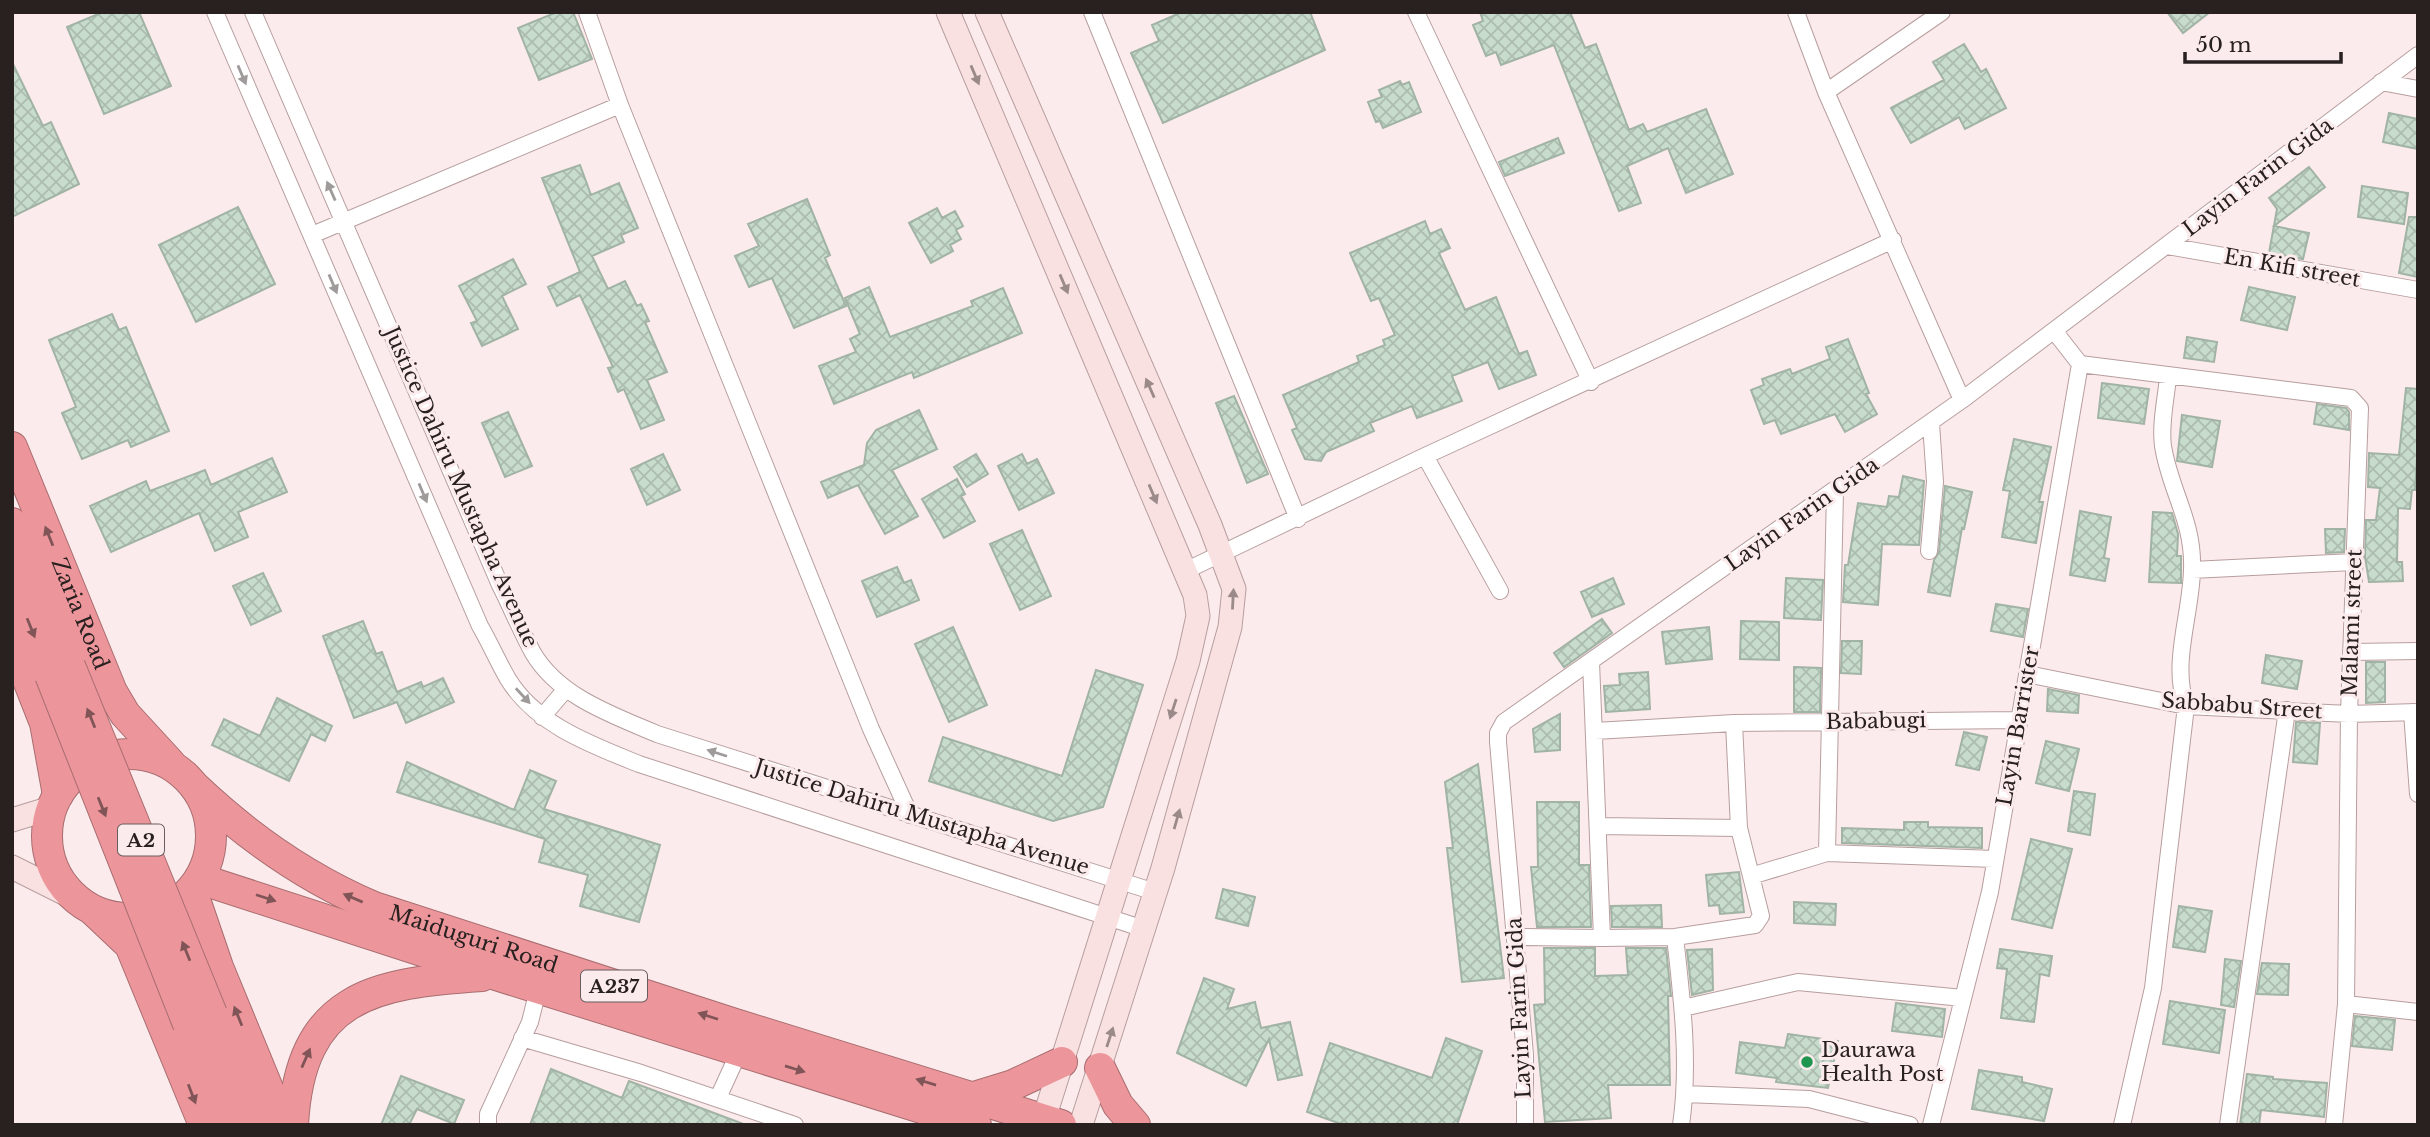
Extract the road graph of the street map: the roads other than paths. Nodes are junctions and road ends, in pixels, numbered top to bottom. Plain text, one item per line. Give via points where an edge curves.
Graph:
1 (215, 12) edge
2 (253, 12) edge
3 (587, 12) edge
4 (948, 12) edge
5 (987, 12) edge
6 (1092, 12) edge
7 (1416, 12) edge
8 (1796, 12) edge
9 (1942, 12) edge
10 (2418, 55) edge
11 (2382, 82) junction
12 (2418, 89) edge
13 (1826, 92) junction
14 (620, 105) junction
15 (345, 222) junction
16 (312, 235) junction
17 (1893, 240) junction
18 (2167, 246) junction
19 (2418, 290) edge
20 (2055, 332) junction
21 (2080, 364) junction
22 (2168, 377) junction
23 (1591, 382) junction
24 (1962, 400) junction
25 (1931, 423) junction
26 (12, 447) edge
27 (1426, 456) junction
28 (1835, 492) junction
29 (1298, 519) junction
30 (12, 523) edge
31 (1929, 551) dead end
32 (1222, 555) junction
33 (2354, 562) junction
34 (2192, 570) junction
35 (1185, 571) junction
36 (12, 582) edge
37 (1500, 591) dead end
38 (12, 640) edge
39 (2418, 651) edge
40 (2351, 652) junction
41 (1591, 662) junction
42 (39, 671) edge
43 (2027, 674) junction
44 (566, 689) junction
45 (2186, 706) junction
46 (2287, 710) junction
47 (2415, 712) edge
48 (2349, 714) junction
49 (542, 717) junction
50 (2019, 720) junction
51 (1829, 721) junction
52 (1734, 723) junction
53 (1595, 731) junction
54 (173, 766) junction
55 (197, 788) junction
56 (2418, 793) edge
57 (54, 802) junction
58 (910, 815) junction
59 (12, 820) edge
60 (1600, 826) junction
61 (1739, 828) junction
62 (1827, 853) junction
63 (1995, 859) junction
64 (12, 867) edge
65 (1751, 876) junction
66 (1118, 879) junction
67 (196, 885) junction
68 (1155, 892) junction
69 (85, 904) junction
70 (1106, 917) junction
71 (1144, 929) junction
72 (1517, 937) junction
73 (1675, 937) junction
74 (1602, 938) junction
75 (496, 975) junction
76 (539, 986) junction
77 (1963, 998) junction
78 (2346, 1004) junction
79 (1683, 1007) junction
80 (2418, 1012) edge
81 (200, 1019) junction
82 (522, 1038) junction
83 (739, 1052) junction
84 (1062, 1062) junction
85 (1100, 1068) junction
86 (1685, 1094) junction
87 (718, 1098) junction
88 (975, 1111) edge
89 (1049, 1123) edge
90 (204, 1125) edge
91 (228, 1125) edge
92 (256, 1125) edge
93 (283, 1125) edge
94 (293, 1125) edge
95 (488, 1125) edge
96 (795, 1125) edge
97 (1082, 1125) edge
98 (1135, 1125) edge
99 (1525, 1125) edge
100 (1681, 1125) edge
101 (1910, 1125) edge
102 (1931, 1125) edge
103 (2122, 1125) edge
104 (2228, 1125) edge
105 (2334, 1125) edge

1 -> 16 street
15 -> 2 street, Justice Dahiru Mustapha Avenue
3 - 14 street
4 -> 35 street
32 -> 5 street
6 - 29 street
7 - 23 street
8 - 13 street
9 - 13 street
10 - 11 street, Layin Farin Gida
11 - 12 street
11 - 18 street, Layin Farin Gida
13 - 17 street
14 - 15 street
14 - 58 street via 871,729
15 - 16 street
15 - 44 street, Justice Dahiru Mustapha Avenue via 500,585 534,655
16 -> 49 street via 480,626 509,681
17 - 23 street
17 - 24 street
18 - 19 street, En Kifi street
18 - 20 street, Layin Farin Gida
20 - 21 street
20 - 24 street, Layin Farin Gida
21 - 22 street, Malami street
21 - 43 street, Layin Barrister
22 - 33 street, Malami street via 2357,401
22 - 34 street via 2163,445 2170,478 2187,517
23 - 27 street
24 - 25 street, Layin Farin Gida
25 - 28 street, Layin Farin Gida
25 - 31 street via 1935,482
54 -> 26 highway, Zaria Road via 125,714 112,692
27 - 29 street
27 - 37 street
28 - 41 street, Layin Farin Gida
28 - 51 street
29 - 32 street
30 - 42 highway, A2
32 - 35 street
68 -> 32 street via 1230,627 1234,589
33 - 34 street
33 - 40 street, Malami street
34 - 45 street via 2179,681
35 -> 66 street via 1198,616 1188,661
36 -> 42 highway, A2
38 - 42 highway, A2
39 - 40 street
40 - 48 street, Malami street
41 - 53 street
41 - 72 street, Layin Farin Gida via 1504,722 1498,733
42 - 57 highway, A2
42 - 81 highway, A2, bridge
43 - 45 street, Sabbabu Street
43 - 50 street, Layin Barrister
44 - 49 street
58 -> 44 street, Justice Dahiru Mustapha Avenue via 657,734
45 - 46 street, Sabbabu Street
45 - 103 street via 2153,988
46 - 48 street, Sabbabu Street
46 - 104 street
47 - 48 street, Sabbabu Street
47 - 56 street
48 - 78 street, Malami street
49 - 70 street via 639,764
50 - 51 street, Bababugi
50 - 63 street, Layin Barrister
51 - 52 street, Bababugi
51 - 62 street
52 - 53 street, Bababugi
52 - 61 street
53 - 60 street
54 - 55 highway
54 - 57 highway via 148,756 122,754 96,760 74,775
55 - 67 highway via 208,810 212,834 209,859
88 -> 55 highway, Maiduguri Road / A237 via 732,1023 374,907 296,868 231,821
57 - 59 street
57 - 69 highway via 47,835 50,859 61,882
58 - 66 street, Justice Dahiru Mustapha Avenue
60 - 61 street
60 - 74 street
61 - 65 street
62 - 63 street
62 - 65 street
63 - 77 street, Layin Barrister
64 - 69 street
65 - 73 street via 1761,916 1755,925
66 - 68 street, Justice Dahiru Mustapha Avenue
66 - 70 street
67 - 69 highway via 175,905 134,918 112,916
67 -> 75 highway, Maiduguri Road / A237
93 -> 67 highway via 218,967
68 - 71 street
69 -> 90 highway via 130,945
70 - 71 street
70 - 84 street
85 -> 71 street
72 - 74 street
72 - 99 street, Layin Farin Gida
73 - 74 street
73 - 79 street
75 - 76 highway, Maiduguri Road / A237
94 -> 75 highway via 296,1087 307,1053 337,1014 377,989
76 - 82 street
76 - 83 highway, Maiduguri Road / A237
77 - 79 street via 1798,982
77 - 102 street, Layin Barrister
78 - 80 street
78 - 105 street, Malami street
79 - 86 street
81 - 91 highway, A2
81 - 92 highway, A2
82 - 87 street
82 - 95 street via 488,1114
83 - 87 street
83 -> 88 highway, Maiduguri Road / A237
84 - 88 highway via 1013,1085
84 - 89 street
85 - 97 street
85 - 98 highway via 1113,1096
86 - 100 street
86 - 101 street via 1809,1099
87 - 96 street
88 - 89 highway, Maiduguri Road / A237

